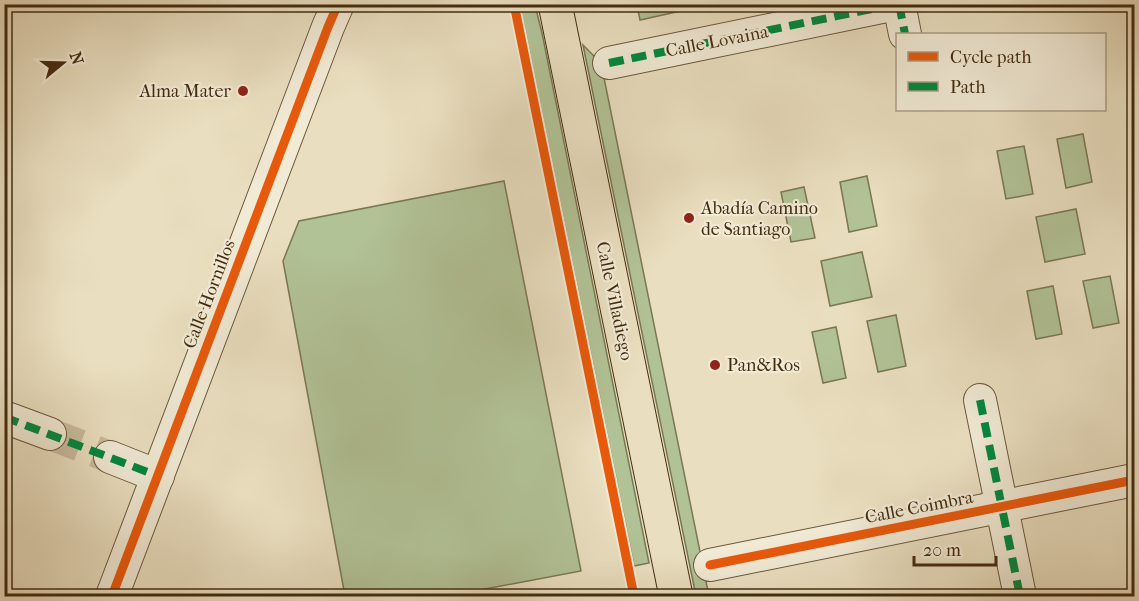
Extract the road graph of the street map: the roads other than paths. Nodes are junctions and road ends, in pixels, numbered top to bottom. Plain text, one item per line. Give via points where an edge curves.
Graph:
1 (555, 4) edge
2 (897, 4) edge
3 (337, 6) edge
4 (905, 33) edge
5 (609, 63) dead end
6 (980, 400) dead end
7 (4, 417) edge
8 (50, 434) tunnel mouth
9 (110, 457) tunnel mouth
10 (158, 476) junction
11 (1134, 480) edge
12 (1002, 507) junction
13 (710, 565) dead end
14 (112, 597) edge
15 (676, 597) edge
16 (1020, 597) edge

1 - 15 highway, Calle Villadiego
2 - 4 street
2 - 5 street, Calle Lovaina
3 - 10 street, Calle Hornillos
6 - 12 street
7 - 8 street
9 - 10 street
10 - 14 street, Calle Hornillos
11 - 12 street, Calle Coimbra
12 - 13 street, Calle Coimbra
12 - 16 street

